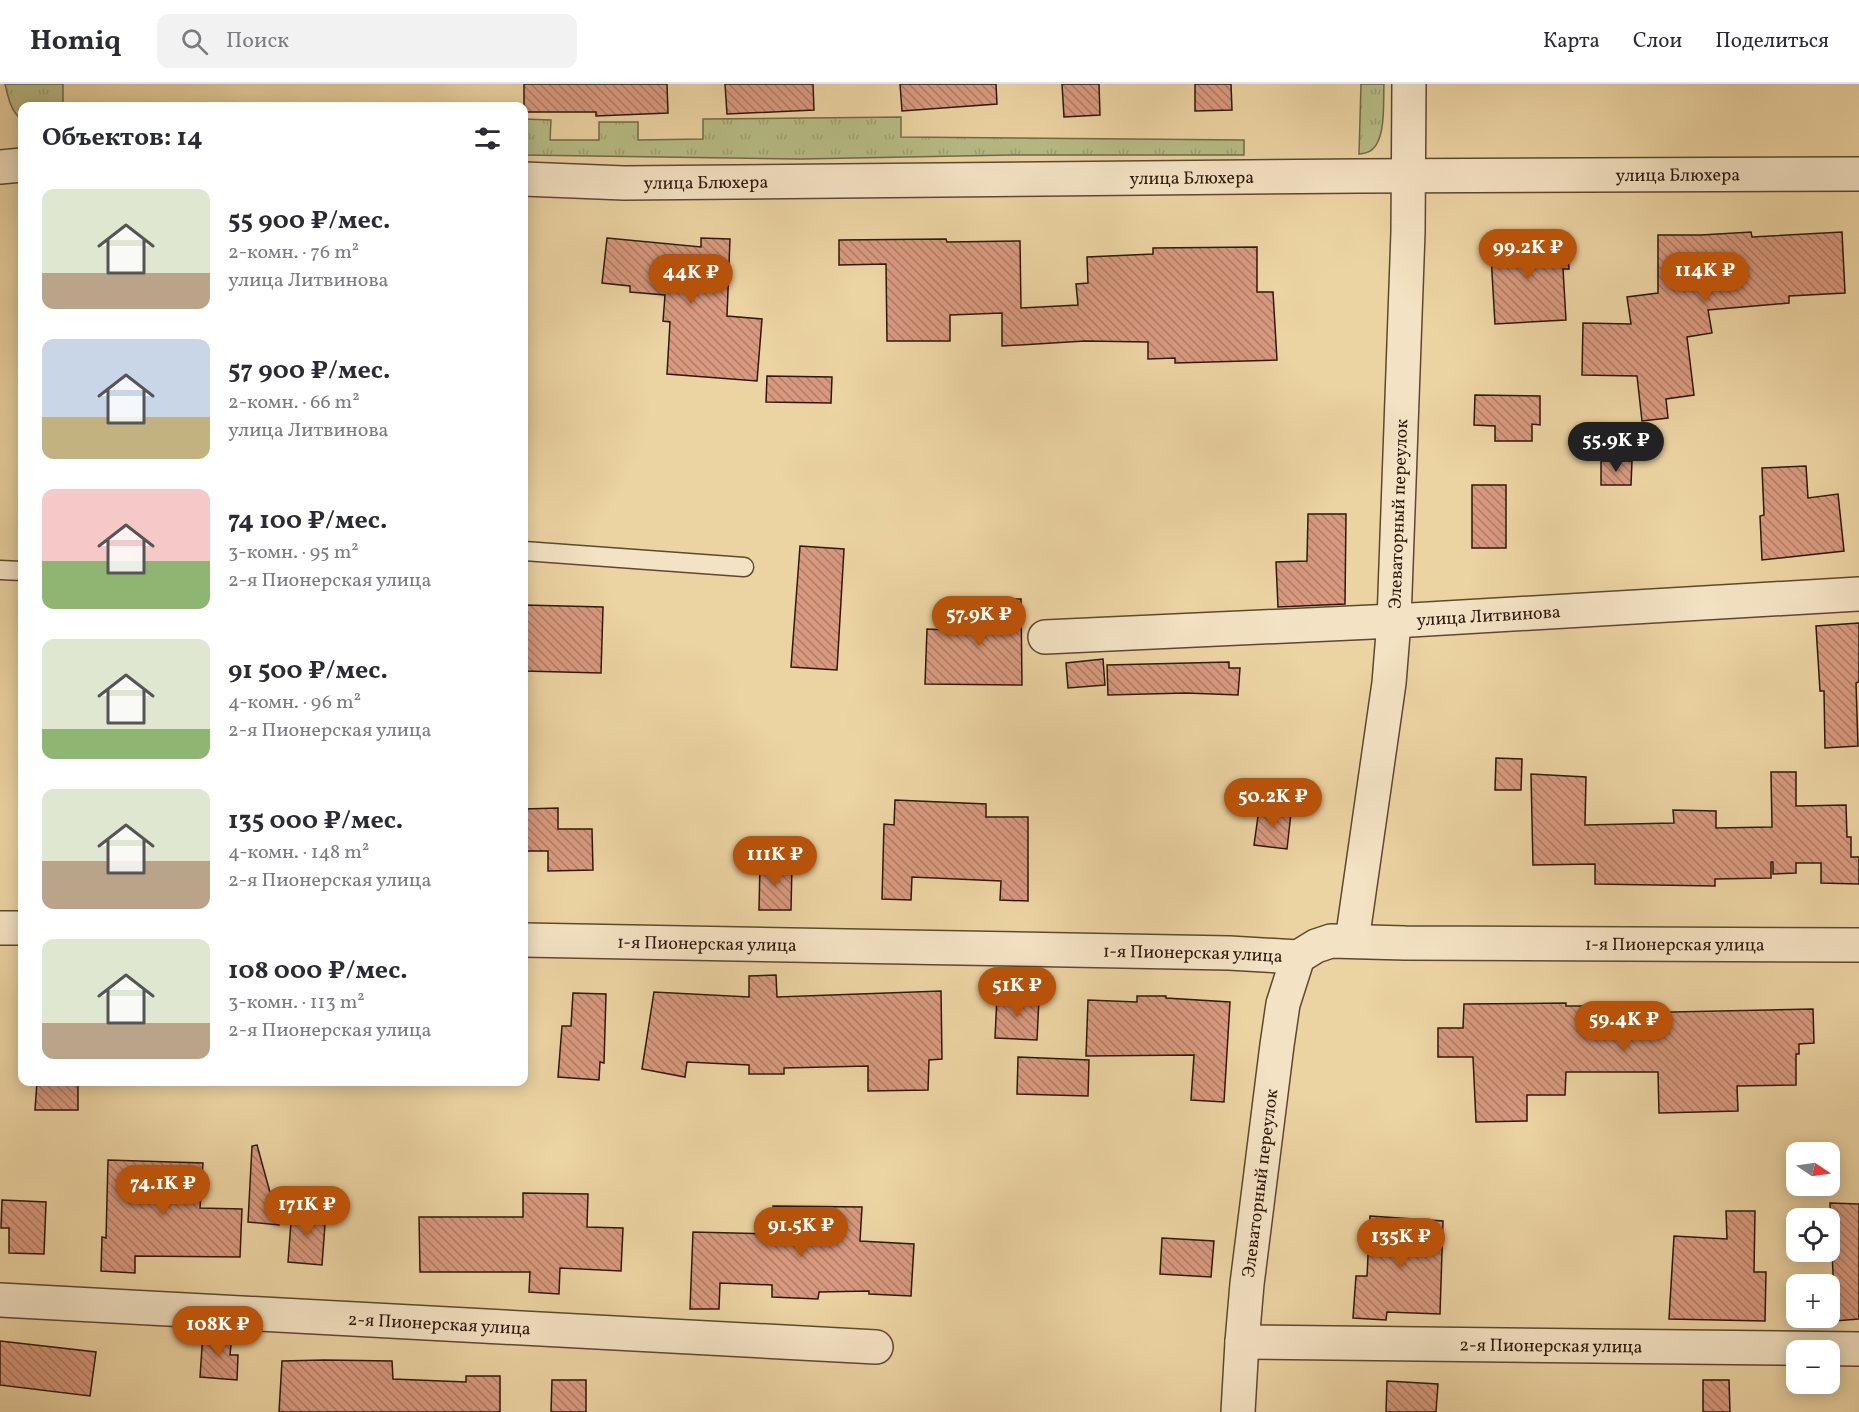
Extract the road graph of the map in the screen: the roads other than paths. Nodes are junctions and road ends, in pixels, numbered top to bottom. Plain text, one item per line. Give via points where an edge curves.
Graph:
1 (1409, 84) edge
2 (18, 165) edge
3 (0, 167) edge
4 (1859, 174) edge
5 (1408, 176) junction
6 (528, 179) edge
7 (528, 551) edge
8 (744, 567) dead end
9 (0, 570) edge
10 (18, 571) edge
11 (1859, 594) edge
12 (1394, 621) junction
13 (1045, 637) dead end
14 (0, 928) edge
15 (18, 928) edge
16 (528, 940) edge
17 (1353, 941) junction
18 (1859, 945) edge
19 (1298, 957) junction
20 (0, 1300) edge
21 (1242, 1342) junction
22 (876, 1347) dead end
23 (1859, 1349) edge
24 (1238, 1412) edge

1 - 5 street, Элеваторный переулок
2 - 3 street
4 - 5 street, улица Блюхера
5 - 6 street, улица Блюхера via 624,183
5 - 12 street, Элеваторный переулок
7 - 8 lane
9 - 10 lane
11 - 12 street, улица Литвинова
12 - 13 street, улица Литвинова
12 - 17 street, Элеваторный переулок via 1389,684
14 - 15 street
16 - 19 street, 1-я Пионерская улица via 1218,952
17 - 18 street, 1-я Пионерская улица
17 - 19 street, 1-я Пионерская улица via 1332,941
19 - 21 street, Элеваторный переулок via 1283,1004
20 - 22 street, 2-я Пионерская улица
21 - 23 street, 2-я Пионерская улица
21 - 24 street, Элеваторный переулок

